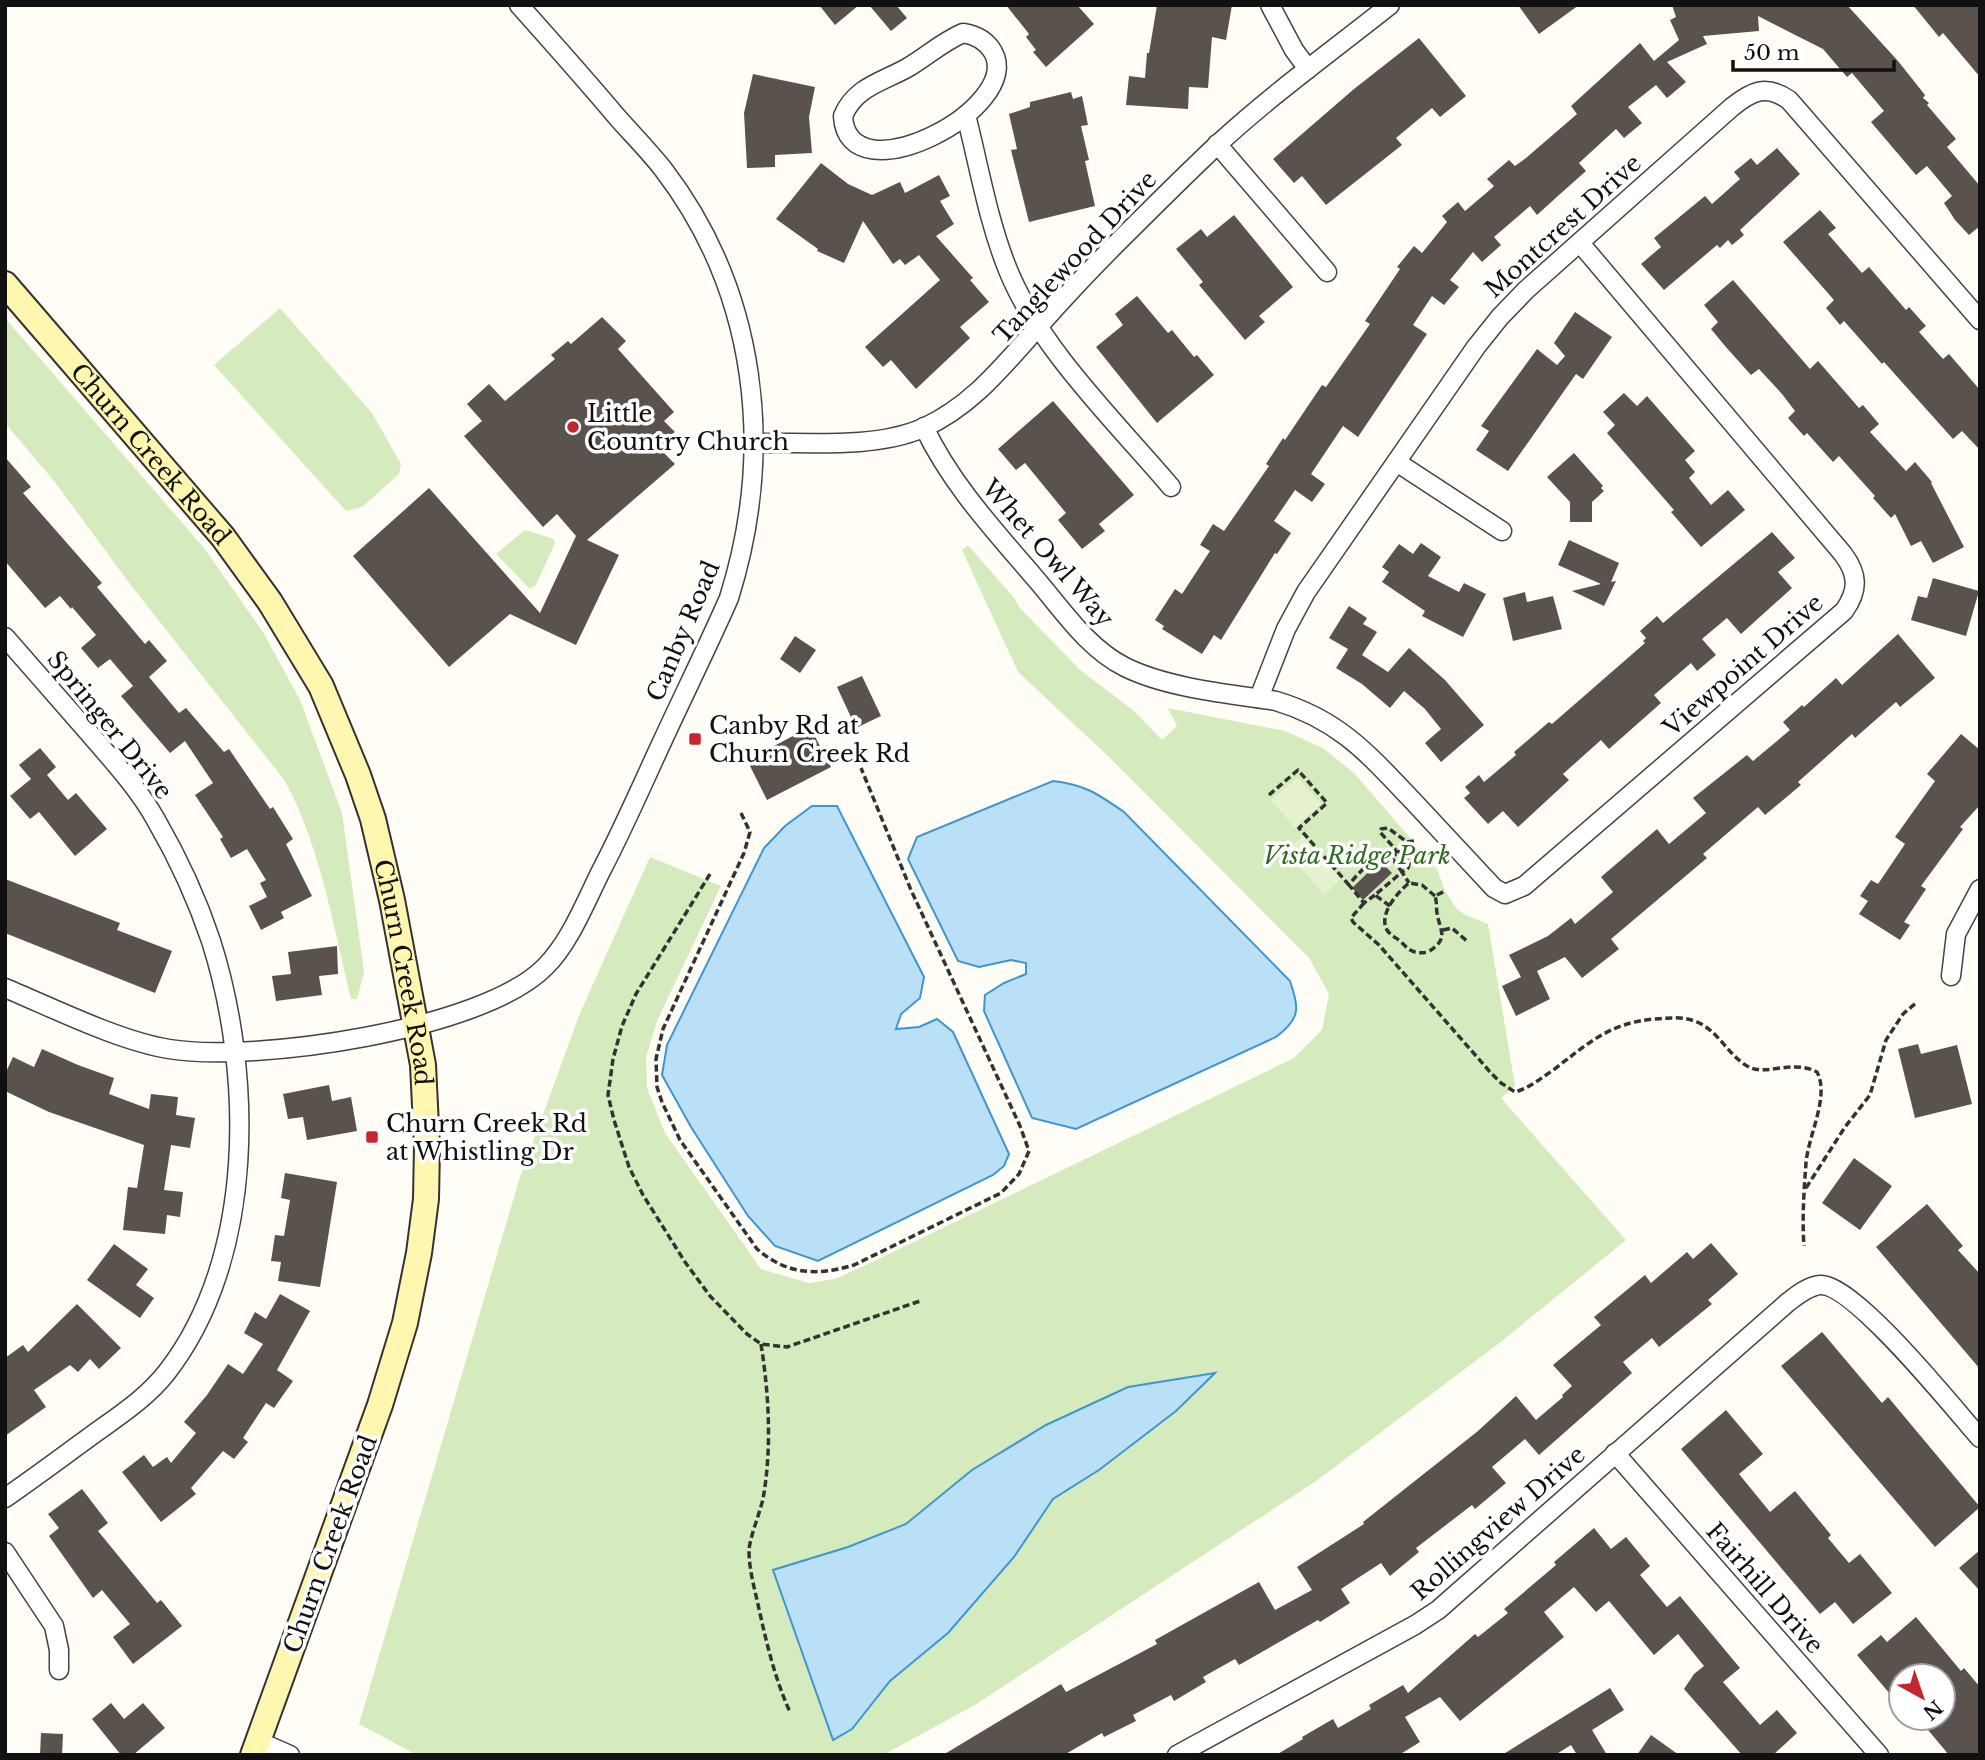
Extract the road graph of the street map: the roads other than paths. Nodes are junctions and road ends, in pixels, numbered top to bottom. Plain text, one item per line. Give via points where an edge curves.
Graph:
1 (519, 5) edge
2 (1270, 5) edge
3 (1390, 5) edge
4 (1308, 69) junction
5 (966, 115) junction
6 (1217, 145) junction
7 (1580, 243) junction
8 (1327, 272) dead end
9 (5, 284) edge
10 (1980, 320) edge
11 (1038, 327) junction
12 (924, 427) junction
13 (754, 443) junction
14 (1398, 463) junction
15 (1171, 487) dead end
16 (1502, 531) dead end
17 (5, 637) edge
18 (1258, 698) junction
19 (1980, 889) edge
20 (1505, 894) joint
21 (1951, 976) dead end
22 (5, 988) edge
23 (416, 1026) junction
24 (234, 1053) junction
25 (1980, 1438) edge
26 (1615, 1453) junction
27 (5, 1498) edge
28 (5, 1552) edge
29 (59, 1670) dead end
30 (255, 1748) edge
31 (290, 1755) edge
32 (1177, 1755) edge
33 (1879, 1755) edge

1 - 13 street, Canby Road via 663,169 704,233 734,301 750,379
2 - 4 street
3 - 4 street, Tanglewood Drive
4 - 6 street, Tanglewood Drive
5 - 5 street via 991,89 998,66 989,45 973,34 962,33 863,90 843,116 852,142 886,151 925,138
5 - 11 street via 1008,272
6 - 8 street
6 - 11 street, Tanglewood Drive
7 - 10 street, Montcrest Drive via 1739,102 1755,92 1773,91 1789,100
7 - 14 street, Montcrest Drive via 1513,302 1487,332
7 - 20 street, Viewpoint Drive via 1843,554 1855,576 1856,589 1844,611 1524,886
9 - 23 main road, Churn Creek Road via 223,537 311,670 373,819
11 - 12 street, Tanglewood Drive via 972,398
11 - 15 street
12 - 13 street, Tanglewood Drive via 895,437 855,441
12 - 18 street, Whet Owl Way via 965,494 1085,637 1109,658 1146,676
13 - 23 street, Canby Road via 748,517 729,598 621,832 558,951 515,990
14 - 16 street
14 - 18 street, Montcrest Drive via 1306,592
17 - 24 street, Springer Drive via 121,770 156,820 210,939
18 - 20 street, Whet Owl Way via 1307,712 1352,739 1494,888
19 - 21 street via 1956,934
22 - 24 street, Canby Road via 152,1045
23 - 24 street, Canby Road via 357,1039
23 - 30 main road, Churn Creek Road via 423,1065 426,1199 411,1296 380,1405
24 - 27 street, Springer Drive via 239,1132 234,1198 225,1248 199,1321 166,1373 144,1396
25 - 26 street, Rollingview Drive via 1860,1306 1821,1285 1787,1303
26 - 32 street, Rollingview Drive via 1438,1610
26 - 33 street, Fairhill Drive
28 - 29 street via 54,1626
30 - 31 street

